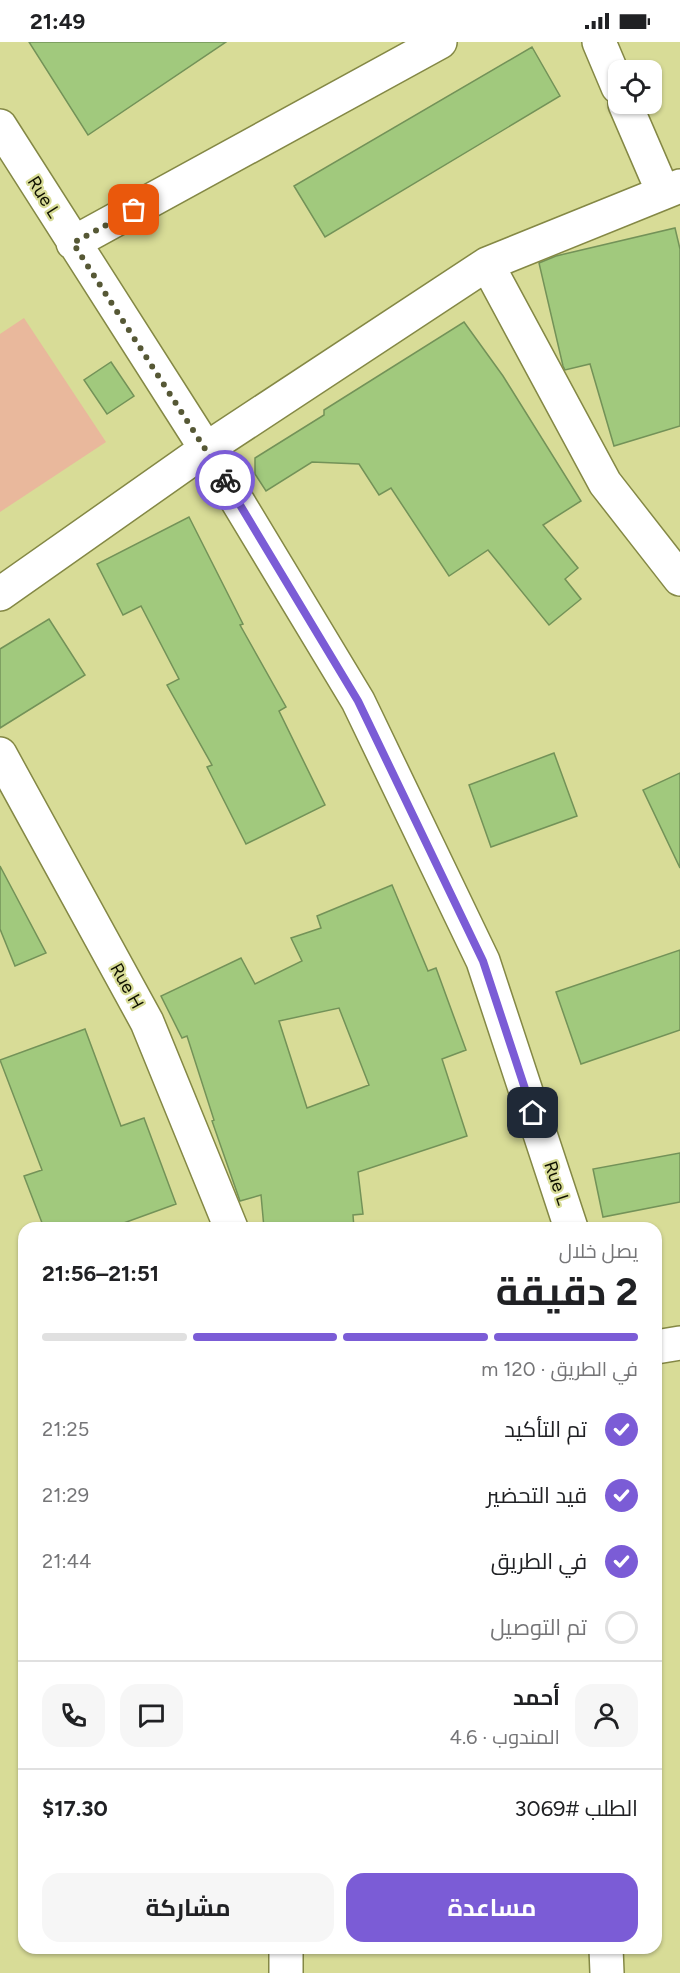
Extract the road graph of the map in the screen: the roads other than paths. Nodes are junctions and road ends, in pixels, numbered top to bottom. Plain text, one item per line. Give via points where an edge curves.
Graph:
1 (440, 42) edge
2 (599, 42) edge
3 (608, 63) edge
4 (631, 114) edge
5 (0, 126) edge
6 (672, 189) edge
7 (73, 243) junction
8 (487, 264) junction
9 (206, 449) junction
10 (670, 546) edge
11 (680, 579) edge
12 (0, 594) edge
13 (0, 754) edge
14 (229, 1222) edge
15 (569, 1222) edge
16 (680, 1343) edge
17 (662, 1346) edge
18 (286, 1954) edge
19 (606, 1954) edge
20 (286, 1973) edge
21 (607, 1973) edge

1 - 7 street
2 - 3 street
4 - 6 street
5 - 7 street, Rue L
6 - 8 street
7 - 9 street, Rue L
8 - 9 street
8 - 10 street via 605,483
9 - 12 street
9 - 15 street, Rue L via 358,701 483,961
10 - 11 street
13 - 14 street, Rue H via 147,1022
16 - 17 street
18 - 20 street
19 - 21 street

